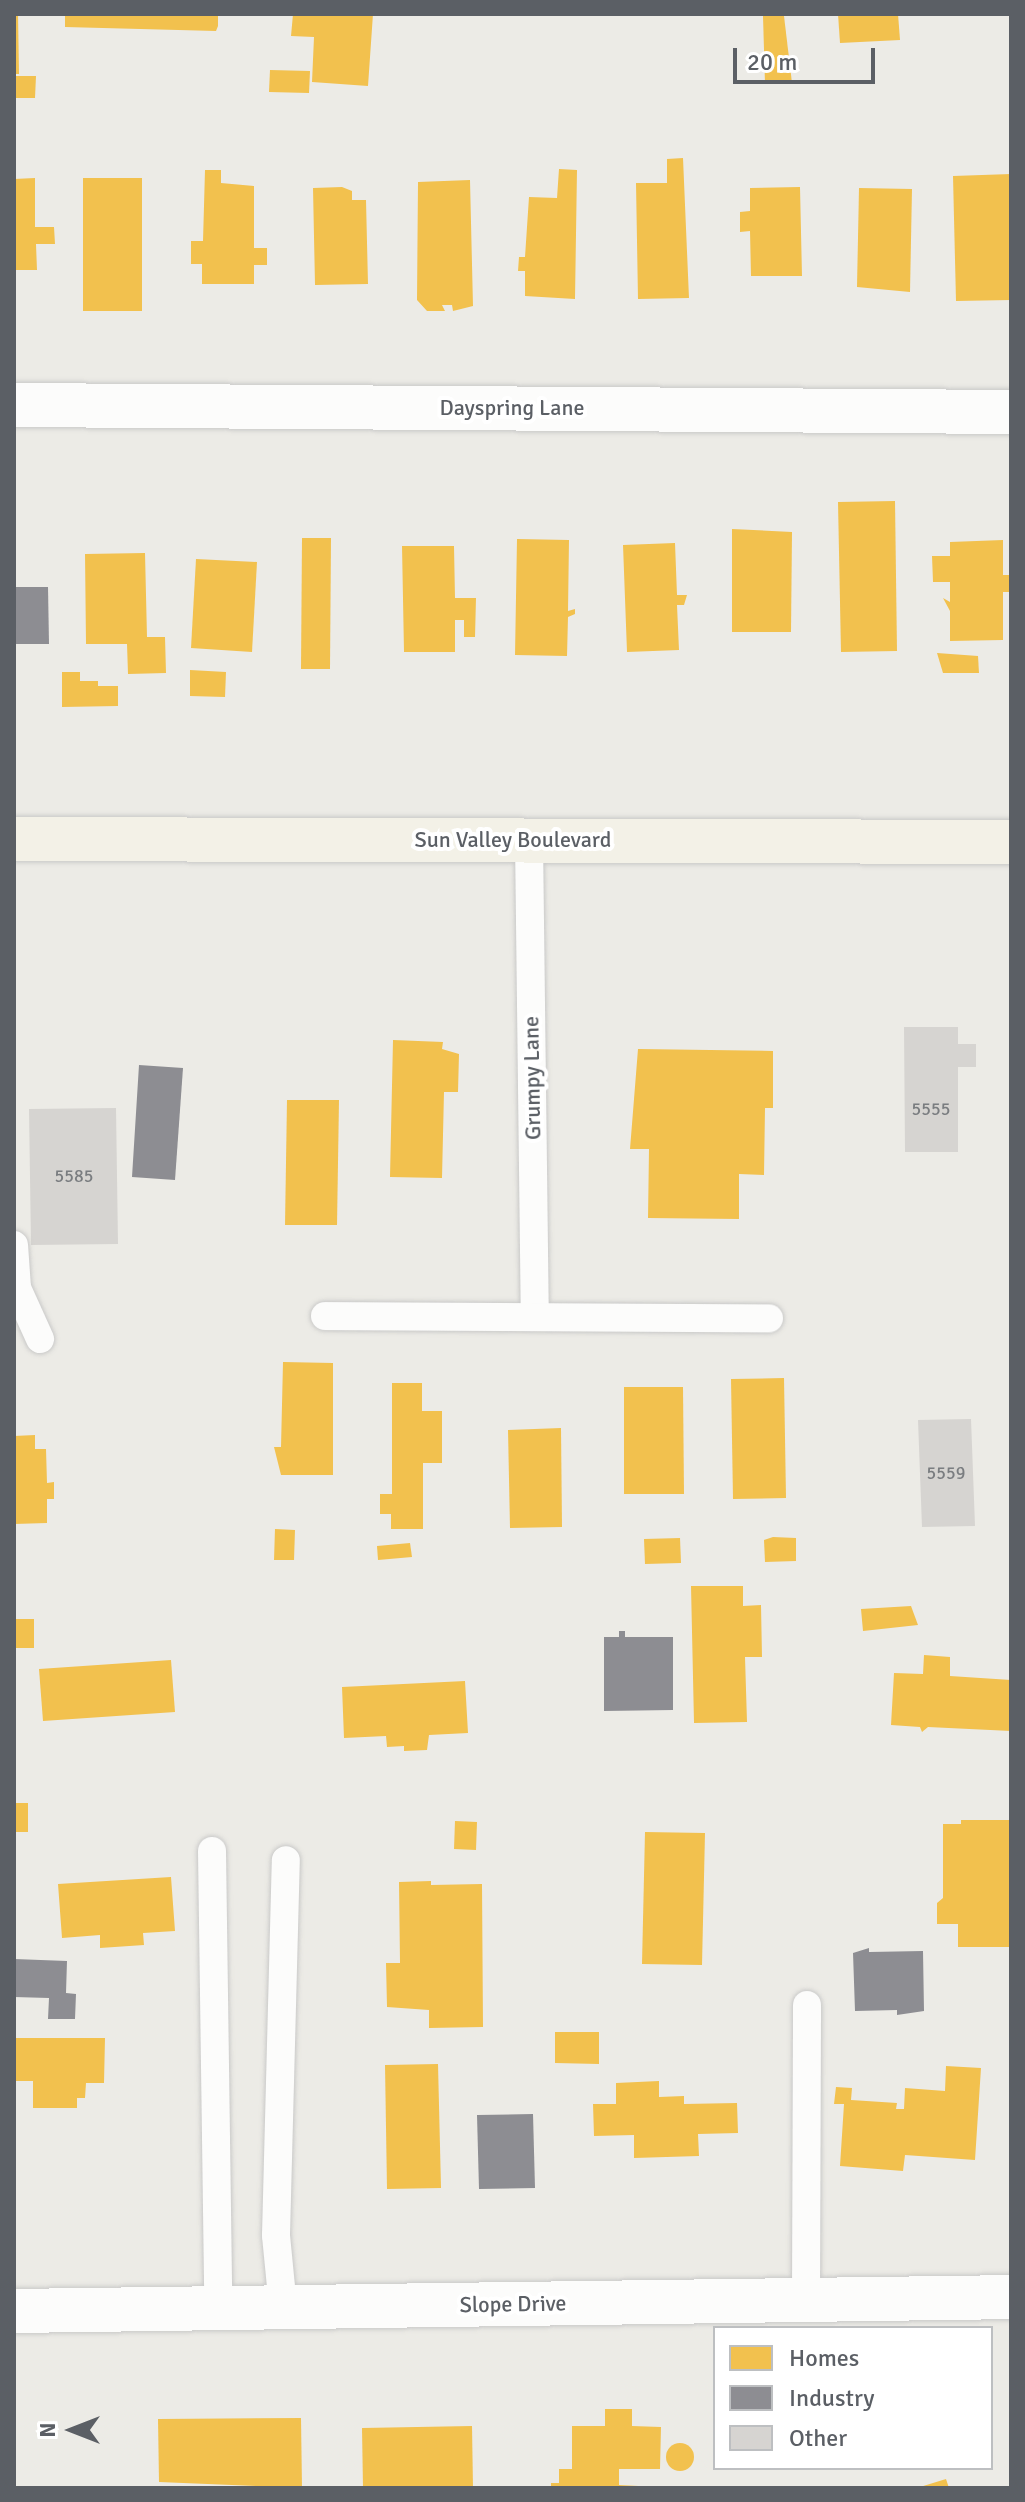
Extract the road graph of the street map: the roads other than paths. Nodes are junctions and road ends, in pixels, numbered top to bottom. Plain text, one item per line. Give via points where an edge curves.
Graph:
1 (14, 405) edge
2 (1011, 412) edge
3 (14, 839) edge
4 (529, 840) junction
5 (1011, 842) edge
6 (14, 1245) edge
7 (325, 1316) dead end
8 (535, 1317) junction
9 (769, 1318) dead end
10 (40, 1339) dead end
11 (212, 1851) dead end
12 (286, 1860) dead end
13 (807, 2005) dead end
14 (1011, 2297) edge
15 (806, 2300) junction
16 (283, 2307) junction
17 (218, 2309) junction
18 (14, 2311) edge

1 - 2 street, Dayspring Lane
3 - 4 main road, Sun Valley Boulevard
4 - 5 main road, Sun Valley Boulevard
4 - 8 lane, Grumpy Lane
6 - 10 lane via 17,1288
7 - 8 lane
8 - 9 lane
11 - 17 lane
12 - 16 lane via 276,2235
13 - 15 lane
14 - 15 street, Slope Drive
15 - 16 street, Slope Drive
16 - 17 street, Slope Drive
17 - 18 street, Slope Drive

